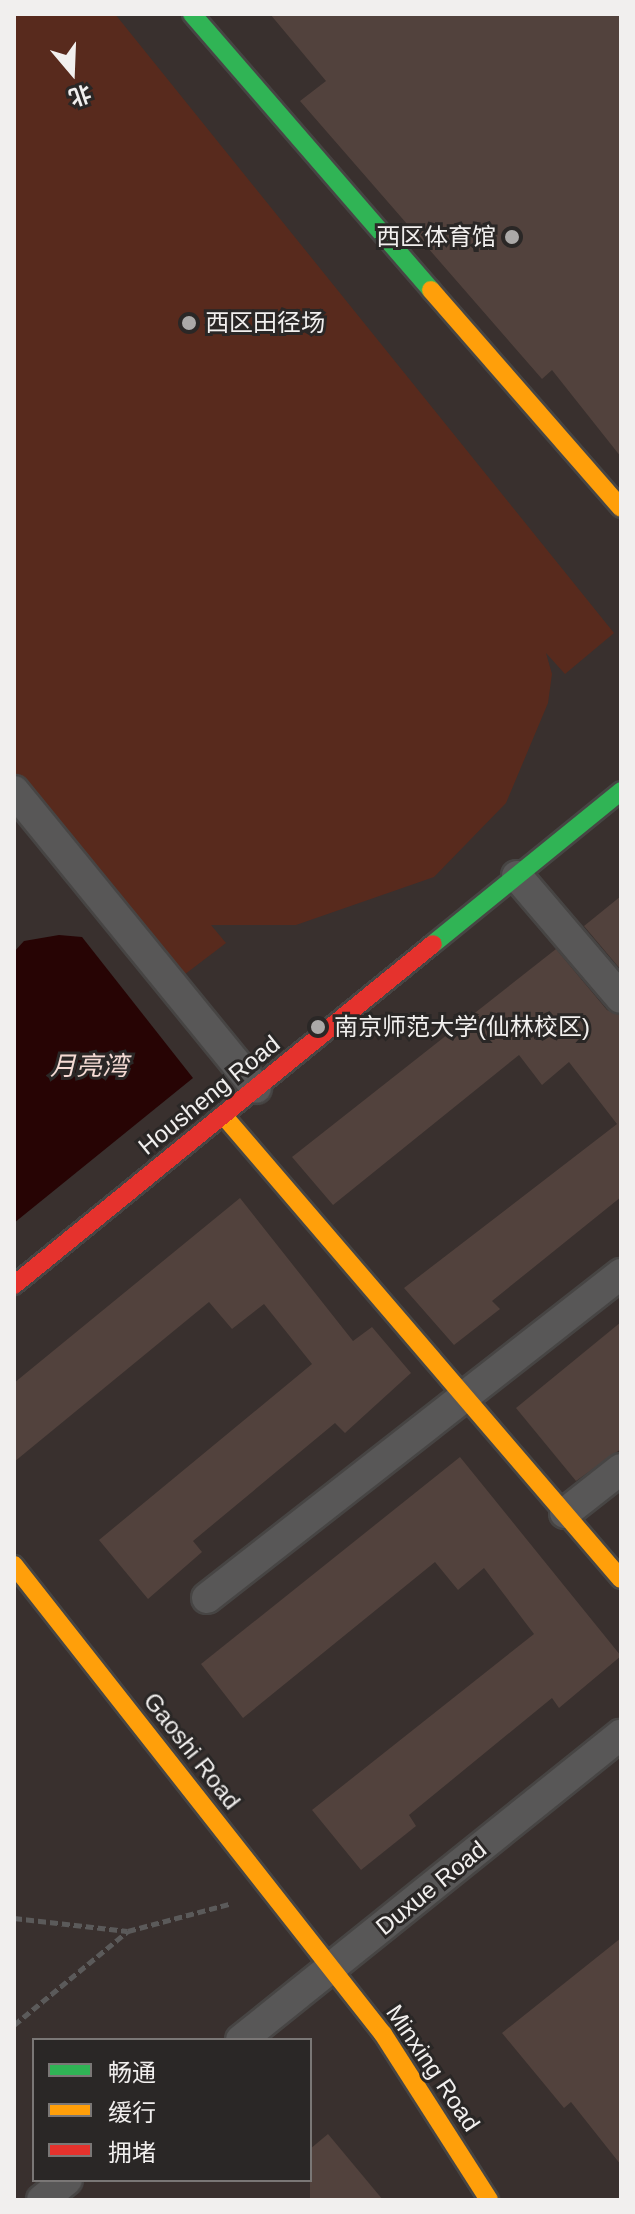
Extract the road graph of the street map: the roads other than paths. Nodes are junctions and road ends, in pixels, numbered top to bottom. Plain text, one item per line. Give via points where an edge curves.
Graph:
1 (192, 14) edge
2 (621, 508) edge
3 (14, 791) edge
4 (621, 791) edge
5 (517, 876) junction
6 (621, 998) edge
7 (256, 1088) junction
8 (223, 1115) junction
9 (621, 1274) edge
10 (14, 1285) edge
11 (468, 1396) junction
12 (621, 1469) edge
13 (565, 1513) junction
14 (14, 1565) edge
15 (621, 1579) edge
16 (207, 1598) dead end
17 (621, 1735) edge
18 (332, 1967) junction
19 (243, 2038) edge
20 (64, 2182) edge
21 (42, 2200) edge
22 (489, 2200) edge

1 - 2 street
3 - 7 street
4 - 5 street, Housheng Road
5 - 6 street
5 - 7 street, Housheng Road
7 - 8 street, Housheng Road
8 - 10 street, Housheng Road
8 - 11 street
9 - 11 street
11 - 13 street
11 - 16 street
12 - 13 street
13 - 15 street
14 - 18 street, Gaoshi Road
17 - 18 street, Duxue Road
18 - 19 street, Duxue Road
18 - 22 street, Minxing Road via 383,2034
20 - 21 street

